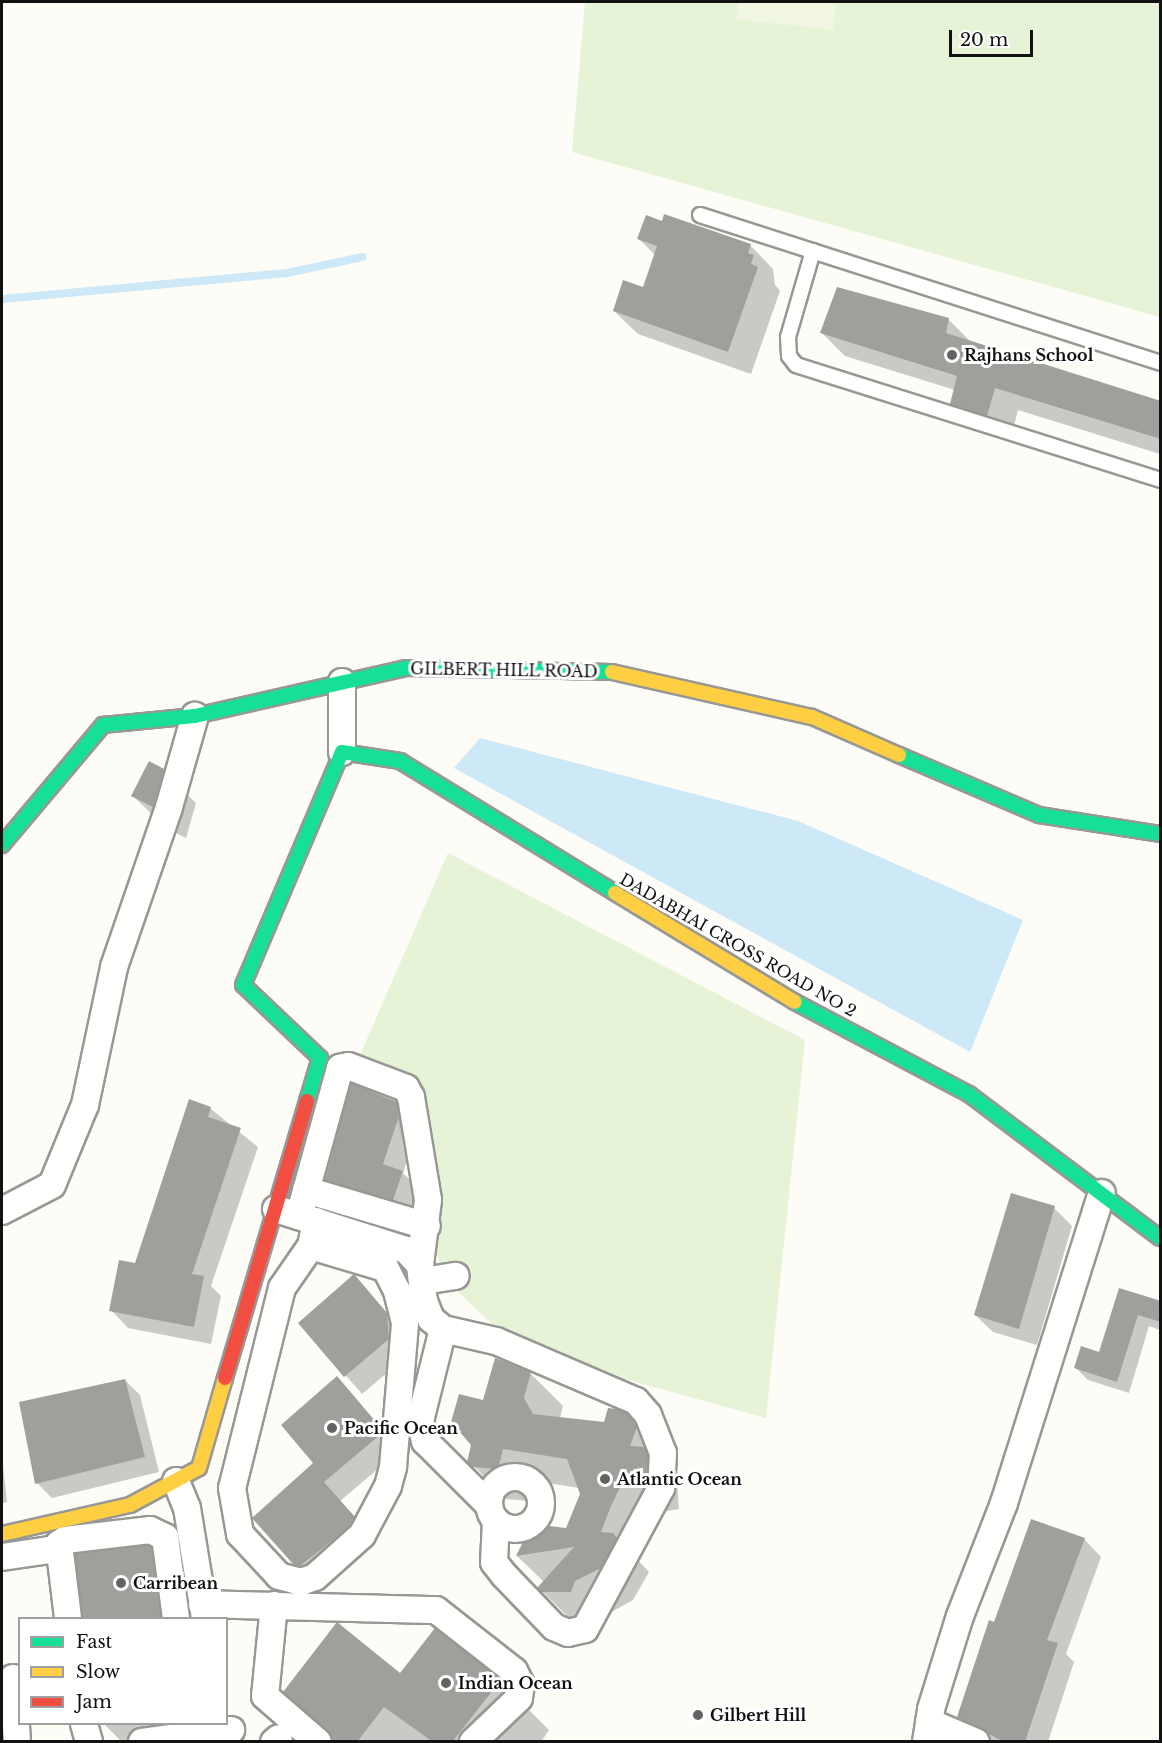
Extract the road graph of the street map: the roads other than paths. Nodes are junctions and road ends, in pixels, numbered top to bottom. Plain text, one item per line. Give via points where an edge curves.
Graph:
1 (700, 215) dead end
2 (813, 251) junction
3 (1161, 363) edge
4 (1161, 480) edge
5 (342, 682) junction
6 (195, 716) junction
7 (342, 752) junction
8 (1161, 834) edge
9 (2, 845) edge
10 (306, 1190) junction
11 (1102, 1193) junction
12 (344, 1202) junction
13 (2, 1211) edge
14 (308, 1224) junction
15 (427, 1226) junction
16 (1161, 1238) edge
17 (371, 1239) junction
18 (385, 1269) junction
19 (421, 1273) junction
20 (456, 1276) dead end
21 (443, 1329) junction
22 (176, 1481) junction
23 (45, 1523) junction
24 (2, 1534) edge
25 (50, 1550) junction
26 (2, 1557) edge
27 (274, 1605) junction
28 (203, 1611) edge
29 (61, 1617) edge
30 (68, 1617) edge
31 (176, 1617) edge
32 (13, 1678) dead end
33 (79, 1725) edge
34 (84, 1725) edge
35 (230, 1727) edge
36 (191, 1729) edge
37 (927, 1732) edge
38 (17, 1742) edge
39 (82, 1742) edge
40 (89, 1742) edge
41 (142, 1742) edge
42 (318, 1742) edge
43 (473, 1742) edge
44 (976, 1742) edge

1 - 2 lane
2 - 3 lane
2 - 4 lane via 788,337 789,356 796,365
5 - 6 street, GILBERT HILL ROAD
5 - 7 street
5 - 8 street, GILBERT HILL ROAD via 407,668 609,671 812,717 1039,814
6 - 9 street, GILBERT HILL ROAD via 103,725
6 - 13 street via 169,807 114,967 85,1105 52,1185
7 - 11 street, DADABHAI CROSS ROAD NO 2 via 400,761 790,999 969,1094
7 - 14 street via 243,985 320,1058
10 - 12 street
10 - 14 street
10 - 15 street via 340,1068 348,1066 408,1089 428,1200
11 - 16 street, DADABHAI CROSS ROAD NO 2
11 - 37 street via 1004,1503 960,1616
12 - 14 street
12 - 15 street
14 - 17 street
14 - 18 street
14 - 18 street via 282,1288 232,1488 240,1534 255,1555 279,1576 301,1582 315,1577 362,1535 388,1486 405,1323 397,1291
14 - 22 street via 199,1468
15 - 19 street
17 - 18 street
17 - 19 street via 406,1250
19 - 20 street
19 - 21 street via 431,1319
21 - 21 street via 496,1341 636,1401 648,1415 663,1453 661,1488 585,1629 568,1633 554,1627 504,1575 494,1562 492,1513 425,1441 420,1421
22 - 23 street via 130,1505
22 - 28 street via 187,1508
23 - 24 street
23 - 25 street
25 - 26 street
25 - 29 street
27 - 28 street
27 - 42 street via 265,1696
27 - 43 street via 425,1608 449,1618 514,1671 521,1685 519,1698
30 - 31 street via 59,1544 65,1540 150,1530 165,1537
32 - 38 street
33 - 39 street
34 - 40 street
35 - 36 street
36 - 41 street
37 - 44 street

